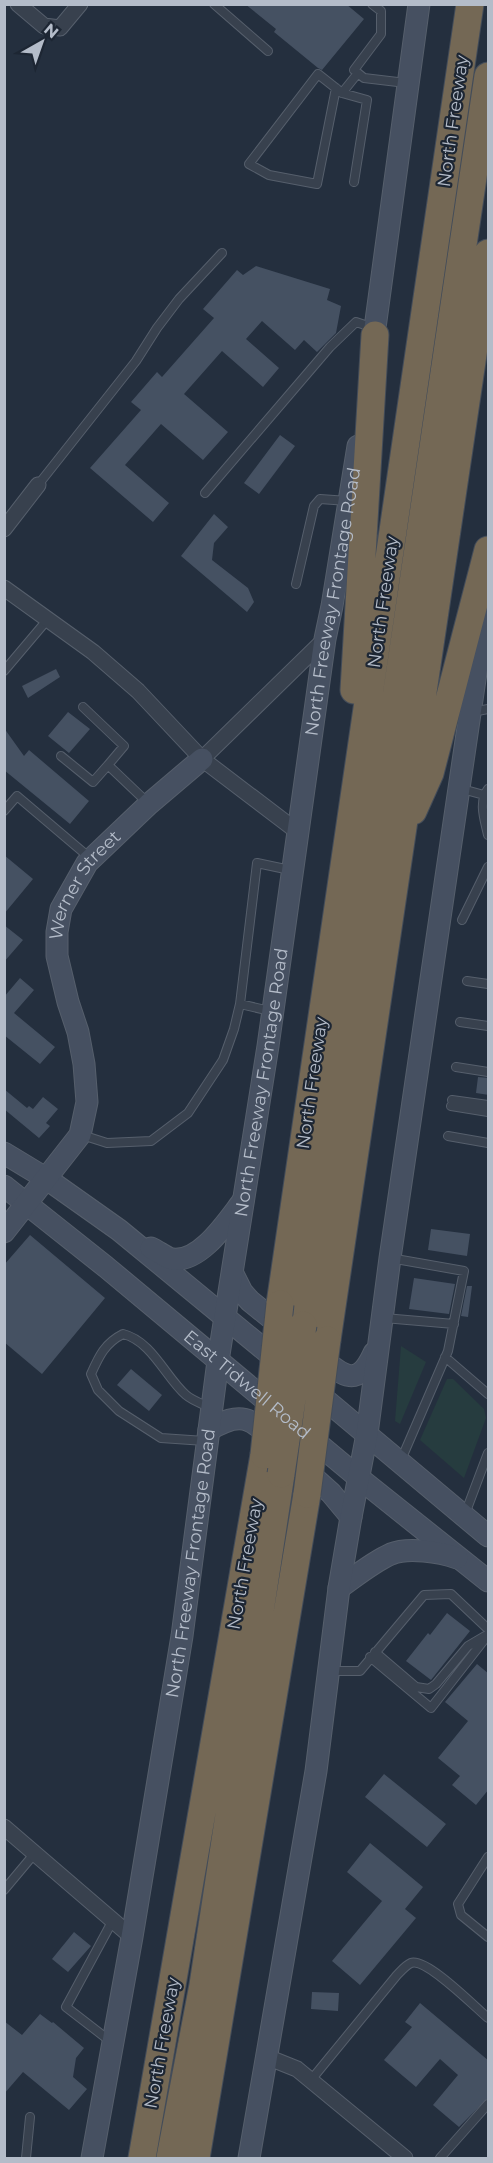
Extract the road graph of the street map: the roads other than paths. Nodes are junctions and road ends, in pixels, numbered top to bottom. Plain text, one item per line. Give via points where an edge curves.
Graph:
1 (18, 4) edge
2 (80, 4) edge
3 (214, 4) edge
4 (372, 4) edge
5 (419, 4) edge
6 (470, 4) edge
7 (268, 51) dead end
8 (358, 73) junction
9 (489, 76) edge
10 (408, 83) junction
11 (339, 91) junction
12 (354, 182) dead end
13 (222, 253) dead end
14 (489, 253) edge
15 (375, 332) junction
16 (38, 485) joint
17 (206, 493) dead end
18 (349, 501) junction
19 (4, 529) edge
20 (489, 550) edge
21 (296, 584) dead end
22 (4, 588) edge
23 (489, 590) edge
24 (48, 619) junction
25 (325, 639) junction
26 (484, 652) edge
27 (4, 671) edge
28 (83, 707) dead end
29 (479, 711) edge
30 (61, 756) dead end
31 (202, 759) junction
32 (108, 765) junction
33 (459, 788) junction
34 (486, 792) edge
35 (149, 804) junction
36 (4, 811) edge
37 (298, 832) junction
38 (489, 835) edge
39 (400, 839) junction
40 (91, 859) junction
41 (489, 867) edge
42 (292, 870) junction
43 (341, 889) junction
44 (462, 920) dead end
45 (467, 981) dead end
46 (489, 984) edge
47 (240, 1004) junction
48 (273, 1011) junction
49 (460, 1022) dead end
50 (489, 1026) edge
51 (456, 1067) dead end
52 (489, 1072) edge
53 (489, 1105) edge
54 (489, 1112) edge
55 (81, 1135) junction
56 (448, 1137) dead end
57 (489, 1143) edge
58 (4, 1153) edge
59 (47, 1179) junction
60 (4, 1186) edge
61 (243, 1200) junction
62 (27, 1204) junction
63 (118, 1230) junction
64 (4, 1232) edge
65 (390, 1258) junction
66 (233, 1274) junction
67 (226, 1317) junction
68 (382, 1318) junction
69 (454, 1324) junction
70 (378, 1344) junction
71 (445, 1357) junction
72 (218, 1361) junction
73 (489, 1394) edge
74 (213, 1409) junction
75 (367, 1434) junction
76 (209, 1436) junction
77 (489, 1453) edge
78 (400, 1462) junction
79 (272, 1464) junction
80 (359, 1478) junction
81 (464, 1516) junction
82 (351, 1517) junction
83 (489, 1536) edge
84 (461, 1559) junction
85 (487, 1577) edge
86 (339, 1587) junction
87 (489, 1629) edge
88 (489, 1634) edge
89 (372, 1655) junction
90 (329, 1671) junction
91 (4, 1827) edge
92 (35, 1852) junction
93 (486, 1860) edge
94 (4, 1890) edge
95 (113, 1920) junction
96 (132, 1936) junction
97 (489, 1937) edge
98 (489, 2018) edge
99 (113, 2043) junction
100 (267, 2057) junction
101 (311, 2080) junction
102 (489, 2104) edge
103 (30, 2117) dead end
104 (26, 2158) edge
105 (92, 2158) edge
106 (142, 2158) edge
107 (170, 2158) edge
108 (196, 2158) edge
109 (249, 2158) edge
110 (405, 2158) edge
111 (440, 2158) edge

1 - 2 street via 44,26 60,28
3 - 7 lane
4 - 8 lane via 381,11 381,34 354,70
5 - 10 main road, North Freeway Frontage Road
6 - 43 highway, North Freeway
8 - 10 lane via 364,78
8 - 11 lane
9 - 79 highway, North Freeway, bridge via 303,1324
10 - 15 main road, North Freeway Frontage Road
11 - 11 lane via 318,74 249,164 269,175 317,184
11 - 12 lane via 367,100
13 - 16 lane via 179,299 136,361
14 - 39 highway
15 - 17 lane via 356,322 330,347
15 - 18 main road, North Freeway Frontage Road
15 - 43 highway
16 - 19 street
18 - 21 lane via 321,499 314,506
18 - 25 main road, North Freeway Frontage Road
20 - 39 highway via 430,773
22 - 24 street
23 - 26 main road
24 - 27 lane
24 - 31 street via 138,691
25 - 31 street, Werner Street
25 - 37 main road, North Freeway Frontage Road
26 - 29 main road
28 - 32 lane via 124,746
29 - 33 main road
30 - 32 lane via 93,782
31 - 35 main road, Werner Street
31 - 37 street
32 - 35 lane
33 - 34 lane
33 - 65 main road
34 - 38 lane via 484,816
35 - 40 main road, Werner Street
36 - 40 lane via 17,796
37 - 42 main road, North Freeway Frontage Road
39 - 108 highway, bridge via 307,1494
40 - 55 main road, Werner Street via 61,909 57,932 57,956 84,1064 87,1102
41 - 44 lane
42 - 47 lane via 257,863
42 - 48 main road, North Freeway Frontage Road
43 - 79 highway, North Freeway, bridge via 280,1304
45 - 46 lane
47 - 48 lane
47 - 55 lane via 223,1060 188,1113 151,1141 107,1143
48 - 61 main road, North Freeway Frontage Road
49 - 50 lane
51 - 52 lane
53 - 54 lane via 452,1103
55 - 59 main road, Werner Street
56 - 57 lane
58 - 59 main road
59 - 62 main road, Werner Street
59 - 63 main road
60 - 62 main road, East Tidwell Road
61 - 63 main road via 208,1244 184,1258 172,1259
61 - 66 main road, North Freeway Frontage Road
62 - 64 main road, Werner Street
62 - 72 main road, East Tidwell Road
63 - 67 main road
65 - 68 main road
65 - 69 lane via 464,1270
66 - 67 main road, North Freeway Frontage Road
66 - 70 main road via 250,1301 341,1374 362,1373
67 - 72 main road, North Freeway Frontage Road
67 - 75 main road
68 - 69 lane
68 - 70 main road
69 - 71 lane
70 - 75 main road
71 - 73 lane
71 - 78 lane
72 - 74 main road, North Freeway Frontage Road
72 - 80 main road, East Tidwell Road
74 - 76 main road, North Freeway Frontage Road
74 - 76 lane via 186,1396 132,1336 123,1334 111,1340 91,1374 98,1390 119,1411 161,1438
75 - 78 main road
75 - 80 main road
76 - 82 main road via 227,1419 240,1418 257,1425
76 - 96 main road, North Freeway Frontage Road via 182,1636
77 - 81 lane
78 - 81 main road
79 - 106 highway, North Freeway
79 - 107 highway, North Freeway via 202,1985
80 - 82 main road
80 - 84 main road, East Tidwell Road
81 - 83 main road
82 - 86 main road
84 - 85 main road, East Tidwell Road
84 - 86 main road via 439,1552 393,1553
86 - 90 main road
87 - 89 lane via 451,1594 424,1595
88 - 89 lane via 468,1646 429,1689 416,1687
88 - 89 lane via 431,1708
89 - 90 lane via 360,1671
90 - 100 main road via 316,1771
91 - 92 street
92 - 94 lane
92 - 95 street
93 - 97 lane via 458,1904 461,1915
95 - 96 street
95 - 99 lane via 66,2007
96 - 99 main road, North Freeway Frontage Road
98 - 101 lane via 430,1968 419,1962 411,1963
99 - 105 main road, North Freeway Frontage Road
100 - 101 street via 297,2069
100 - 109 main road
101 - 110 street
102 - 111 lane
103 - 104 lane

